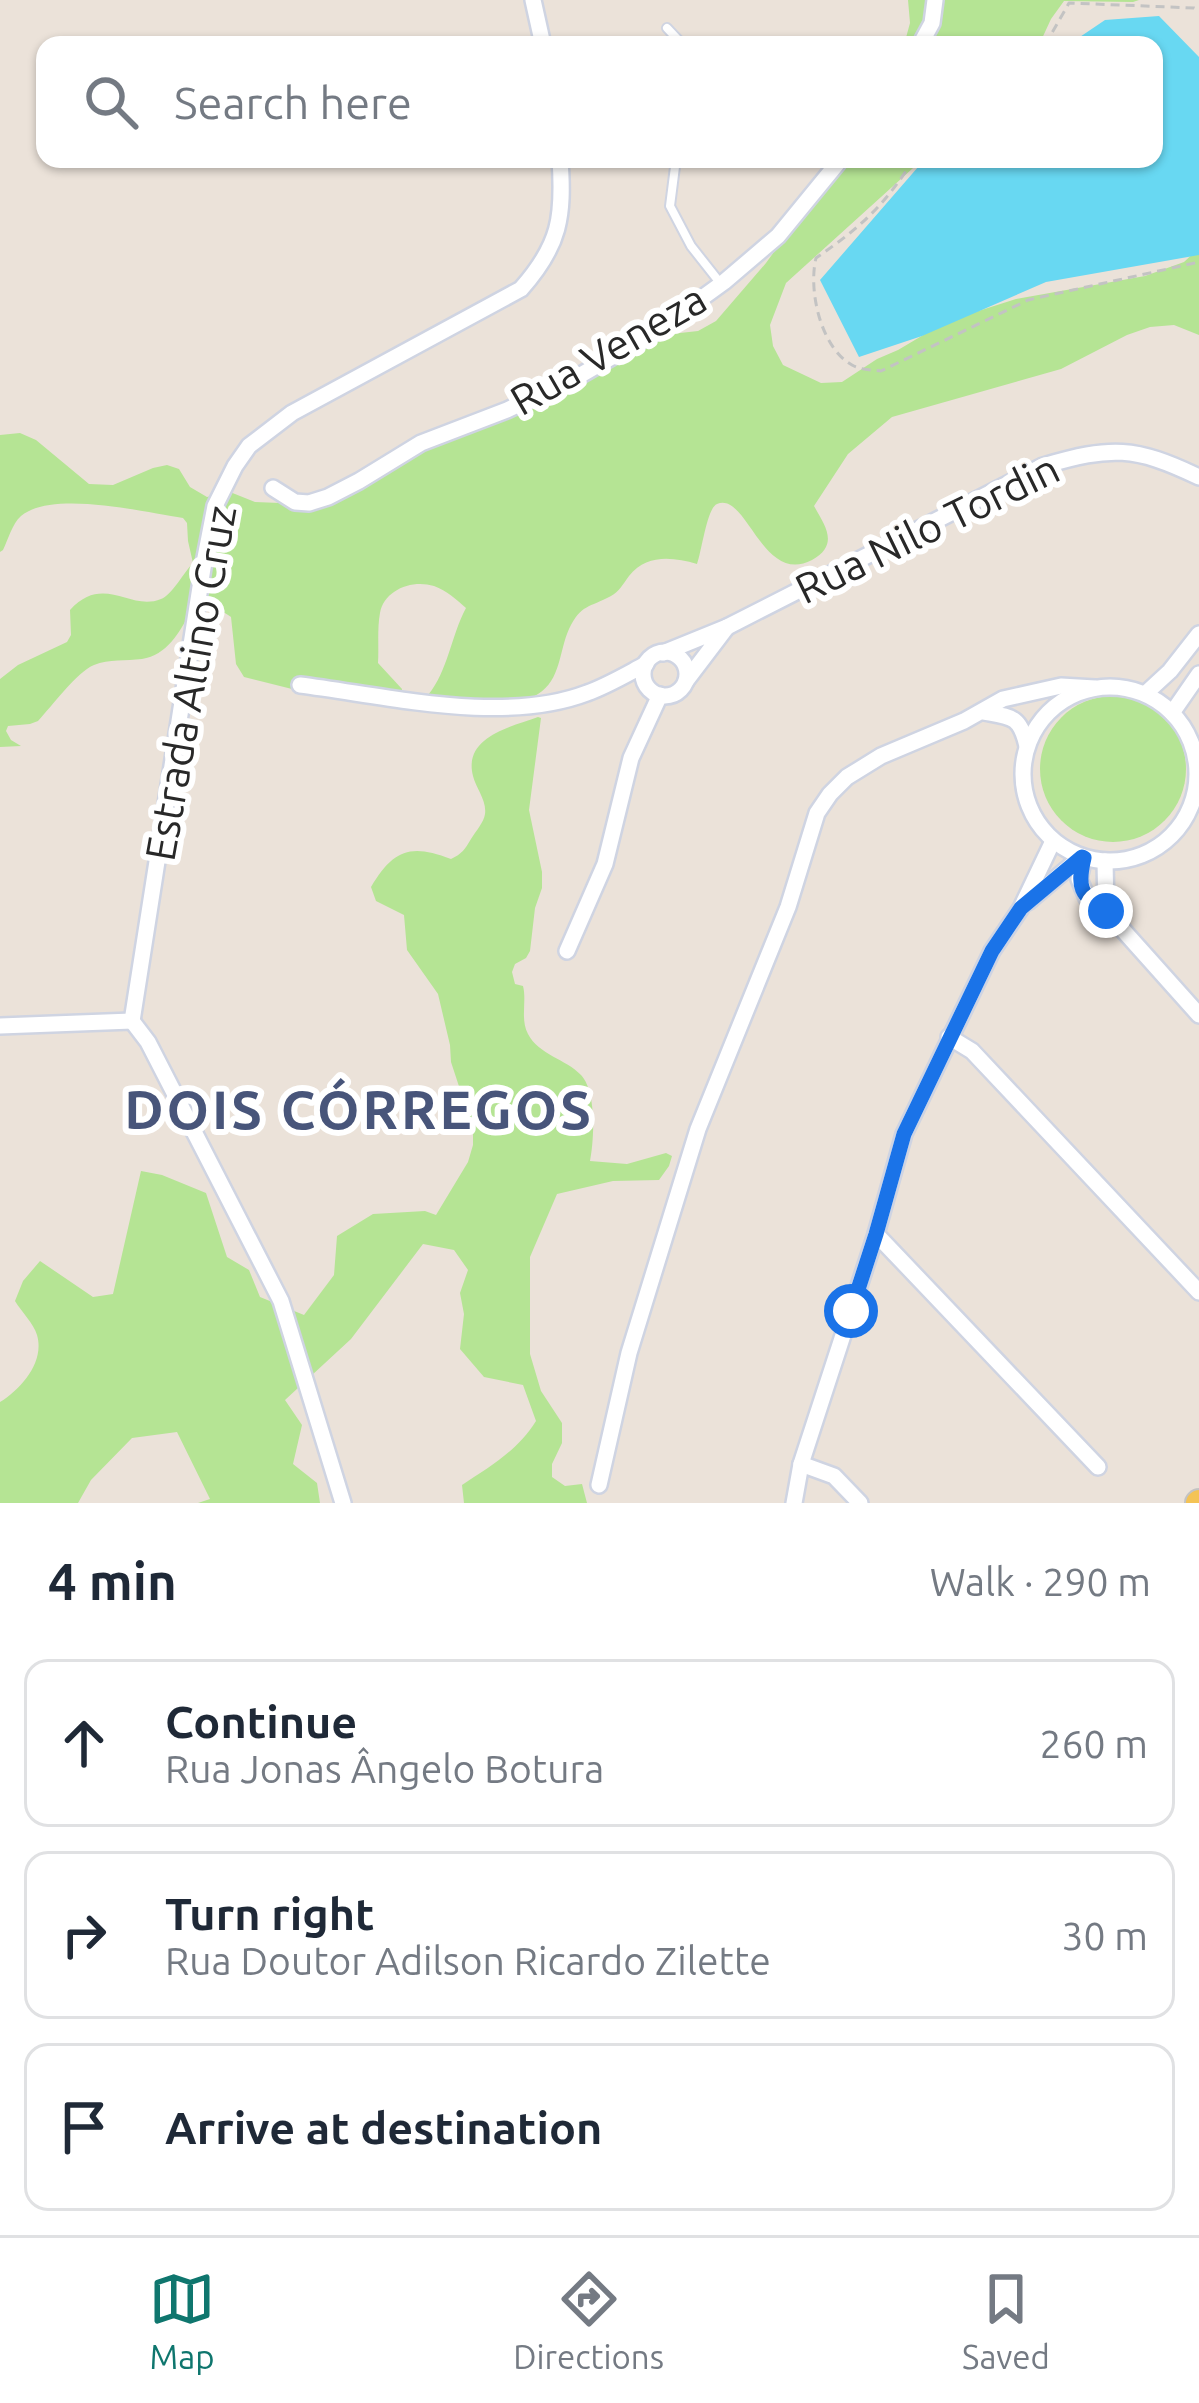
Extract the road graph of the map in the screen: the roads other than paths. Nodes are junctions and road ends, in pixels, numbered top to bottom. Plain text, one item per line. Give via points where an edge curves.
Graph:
1 (533, 0) edge
2 (935, 0) edge
3 (667, 28) dead end
4 (541, 36) edge
5 (675, 36) edge
6 (925, 36) edge
7 (560, 168) edge
8 (675, 168) edge
9 (835, 168) edge
10 (721, 284) junction
11 (1199, 477) edge
12 (273, 488) dead end
13 (728, 627) junction
14 (1199, 634) edge
15 (663, 652) junction
16 (646, 664) junction
17 (1199, 674) edge
18 (686, 681) junction
19 (300, 685) dead end
20 (1095, 688) junction
21 (1145, 694) junction
22 (660, 695) junction
23 (984, 712) junction
24 (1185, 722) edge
25 (1027, 746) junction
26 (1198, 786) edge
27 (1053, 841) junction
28 (1083, 857) junction
29 (1105, 861) junction
30 (1021, 908) junction
31 (1106, 911) junction
32 (567, 951) dead end
33 (1199, 1015) edge
34 (133, 1022) junction
35 (0, 1026) edge
36 (949, 1037) junction
37 (876, 1234) junction
38 (1199, 1292) edge
39 (801, 1464) junction
40 (1098, 1467) dead end
41 (598, 1486) dead end
42 (343, 1503) edge
43 (794, 1503) edge
44 (860, 1503) edge

1 - 4 street
2 - 6 street
3 - 5 lane
7 - 34 street, Estrada Altino Cruz via 559,228 521,289 292,412 249,446 215,506
8 - 10 lane via 670,206
9 - 10 street, Rua Veneza via 778,236
10 - 12 street, Rua Veneza via 579,376 421,442 328,497 295,502
11 - 13 street, Rua Nilo Tordin via 1138,452 1042,466
13 - 15 street, Rua Nilo Tordin
13 - 18 street, Rua Nilo Tordin
14 - 21 street
15 - 16 street
15 - 18 street via 682,661
16 - 19 street via 586,694 514,707
16 - 22 street via 646,685
17 - 24 street
18 - 22 street via 677,693
20 - 21 street
20 - 23 street via 1060,686 1003,699
20 - 25 street via 1050,710
21 - 24 street
22 - 32 street via 631,758 605,864
23 - 25 street via 1011,717
23 - 41 street via 881,756 847,778 817,813 698,1129 629,1353
24 - 26 street
25 - 27 street via 1023,789
26 - 29 street via 1190,812 1157,848
27 - 28 street
27 - 30 street
28 - 29 street
28 - 30 street
28 - 31 street via 1082,890
29 - 31 street
30 - 36 street
31 - 33 street
34 - 35 street
34 - 42 street via 281,1301
36 - 37 street via 904,1134
36 - 38 street
37 - 39 street
37 - 40 street
39 - 43 street
39 - 44 street via 834,1477

